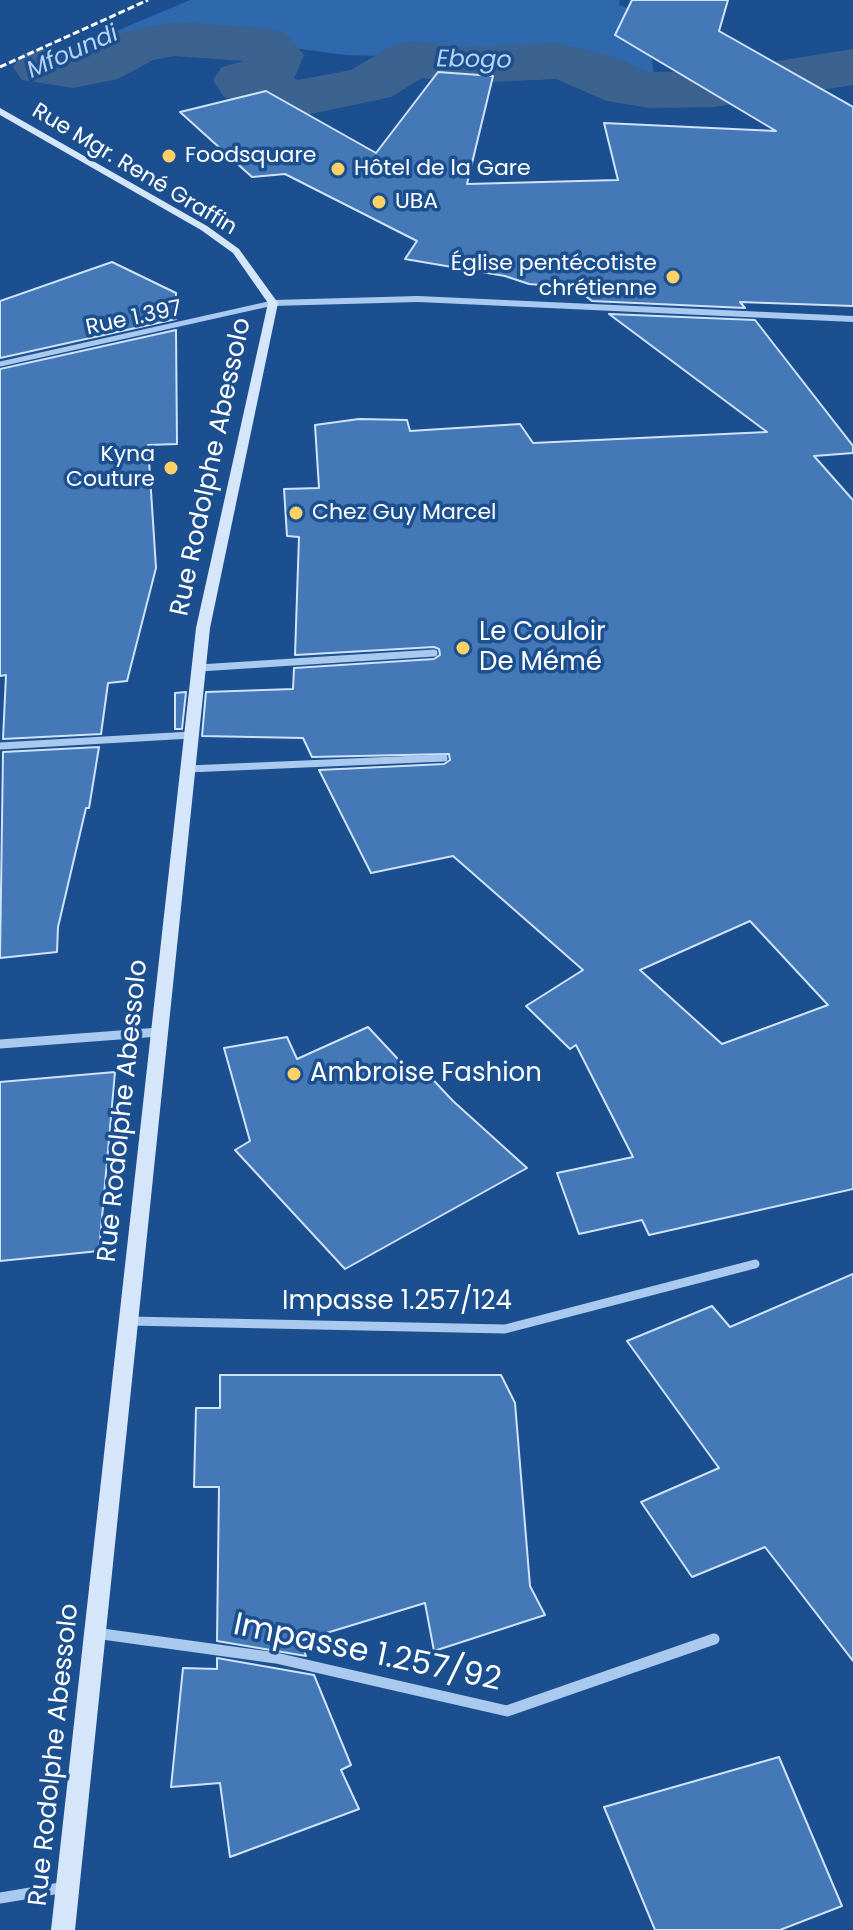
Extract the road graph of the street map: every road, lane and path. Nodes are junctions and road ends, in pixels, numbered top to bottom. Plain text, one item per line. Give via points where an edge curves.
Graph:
1 (0, 111) edge
2 (273, 303) junction
3 (853, 319) edge
4 (0, 364) edge
5 (434, 653) dead end
6 (199, 668) junction
7 (191, 735) junction
8 (0, 746) edge
9 (444, 758) dead end
10 (188, 769) junction
11 (159, 1032) junction
12 (0, 1044) edge
13 (755, 1264) dead end
14 (128, 1321) junction
15 (94, 1633) junction
16 (714, 1639) dead end
17 (67, 1887) junction
18 (0, 1898) edge
19 (63, 1930) edge

1 - 2 main road, Rue Mgr. René Graffin via 204,228 236,251
2 - 3 street via 418,299
2 - 4 street, Rue 1.397
2 - 6 main road, Rue Rodolphe Abessolo via 203,628
5 - 6 street
6 - 7 main road, Rue Rodolphe Abessolo
7 - 8 street
7 - 10 main road, Rue Rodolphe Abessolo
9 - 10 street
10 - 11 main road, Rue Rodolphe Abessolo
11 - 12 street
11 - 14 main road, Rue Rodolphe Abessolo
13 - 14 street, Impasse 1.257/124 via 505,1329
14 - 15 main road, Rue Rodolphe Abessolo
15 - 16 street, Impasse 1.257/92 via 276,1658 507,1711
15 - 17 main road, Rue Rodolphe Abessolo
17 - 18 street
17 - 19 main road, Rue Rodolphe Abessolo

